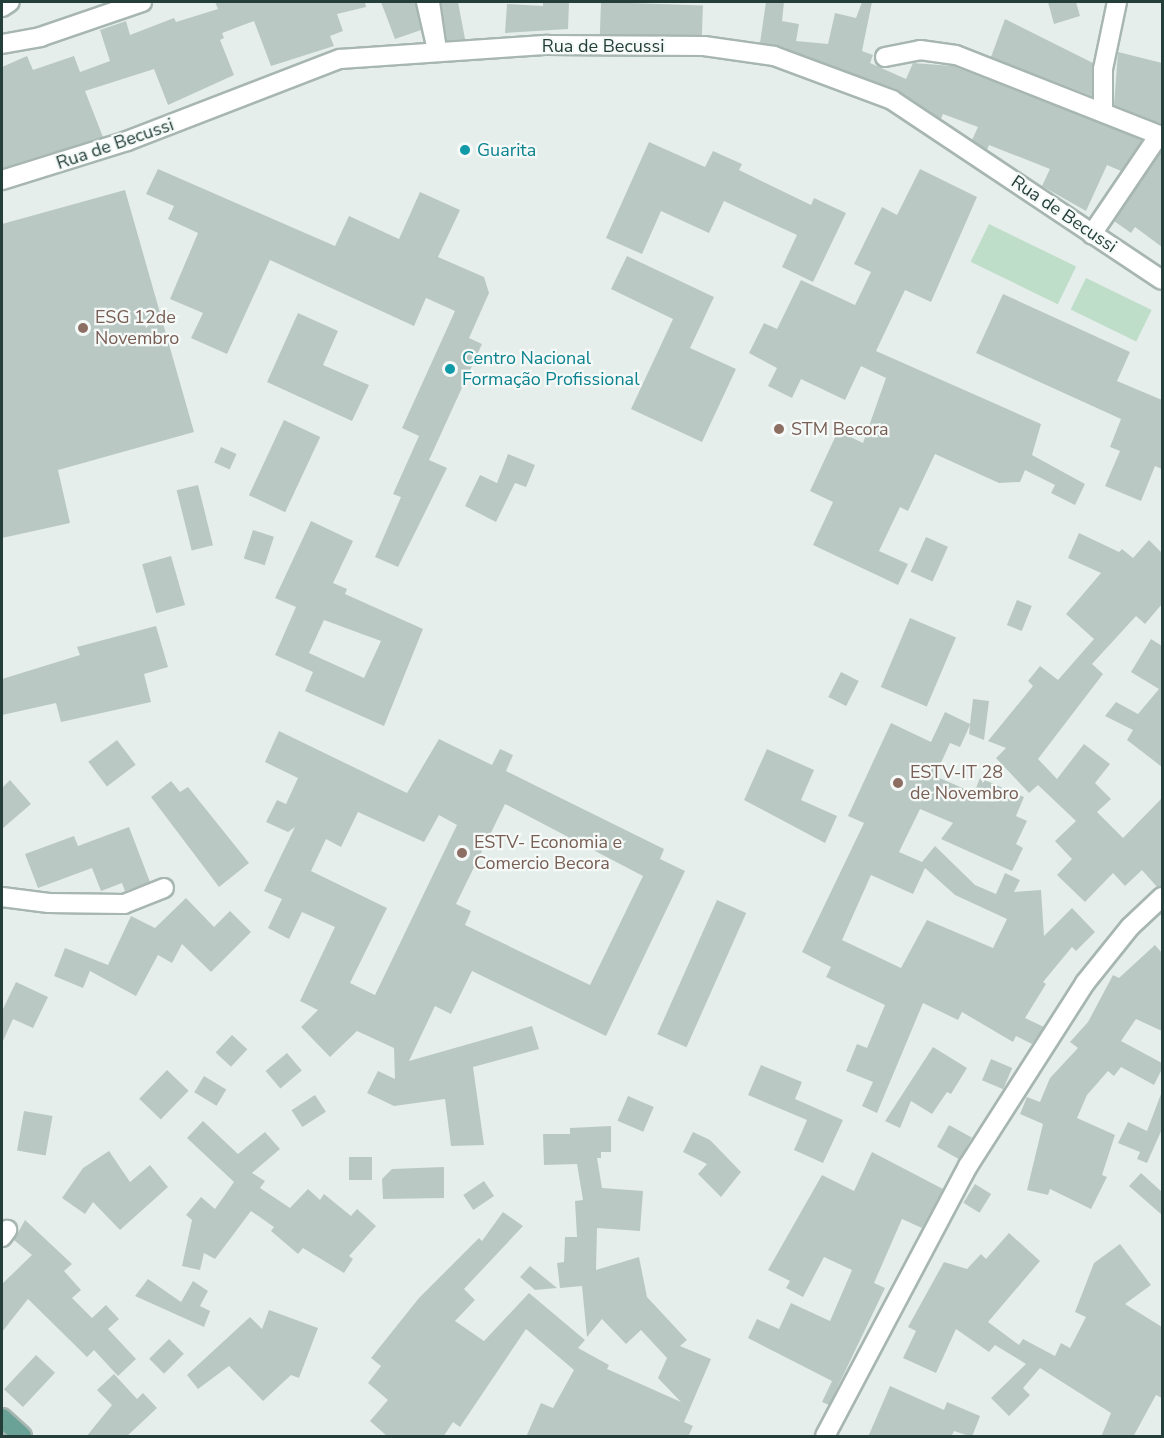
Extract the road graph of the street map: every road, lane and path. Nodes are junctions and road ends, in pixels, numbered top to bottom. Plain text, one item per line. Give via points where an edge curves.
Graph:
1 (10, 2) edge
2 (142, 2) edge
3 (1117, 2) edge
4 (2, 7) edge
5 (2, 44) edge
6 (885, 57) dead end
7 (1103, 111) junction
8 (1161, 137) edge
9 (2, 180) edge
10 (1092, 234) junction
11 (1162, 280) edge
12 (164, 888) dead end
13 (2, 897) edge
14 (1162, 897) edge
15 (2, 1418) edge
16 (22, 1437) edge
17 (825, 1437) edge

1 - 4 street
2 - 5 street via 40,37
3 - 7 street via 1103,69
6 - 7 street via 939,50
7 - 8 street
8 - 10 street
9 - 10 street, Rua de Becussi via 127,141 340,59 548,45 704,46 774,56 892,100
10 - 11 street, Rua de Becussi
12 - 13 street via 124,904 49,903
14 - 17 street via 1130,927 1085,983 968,1166
15 - 16 main road

